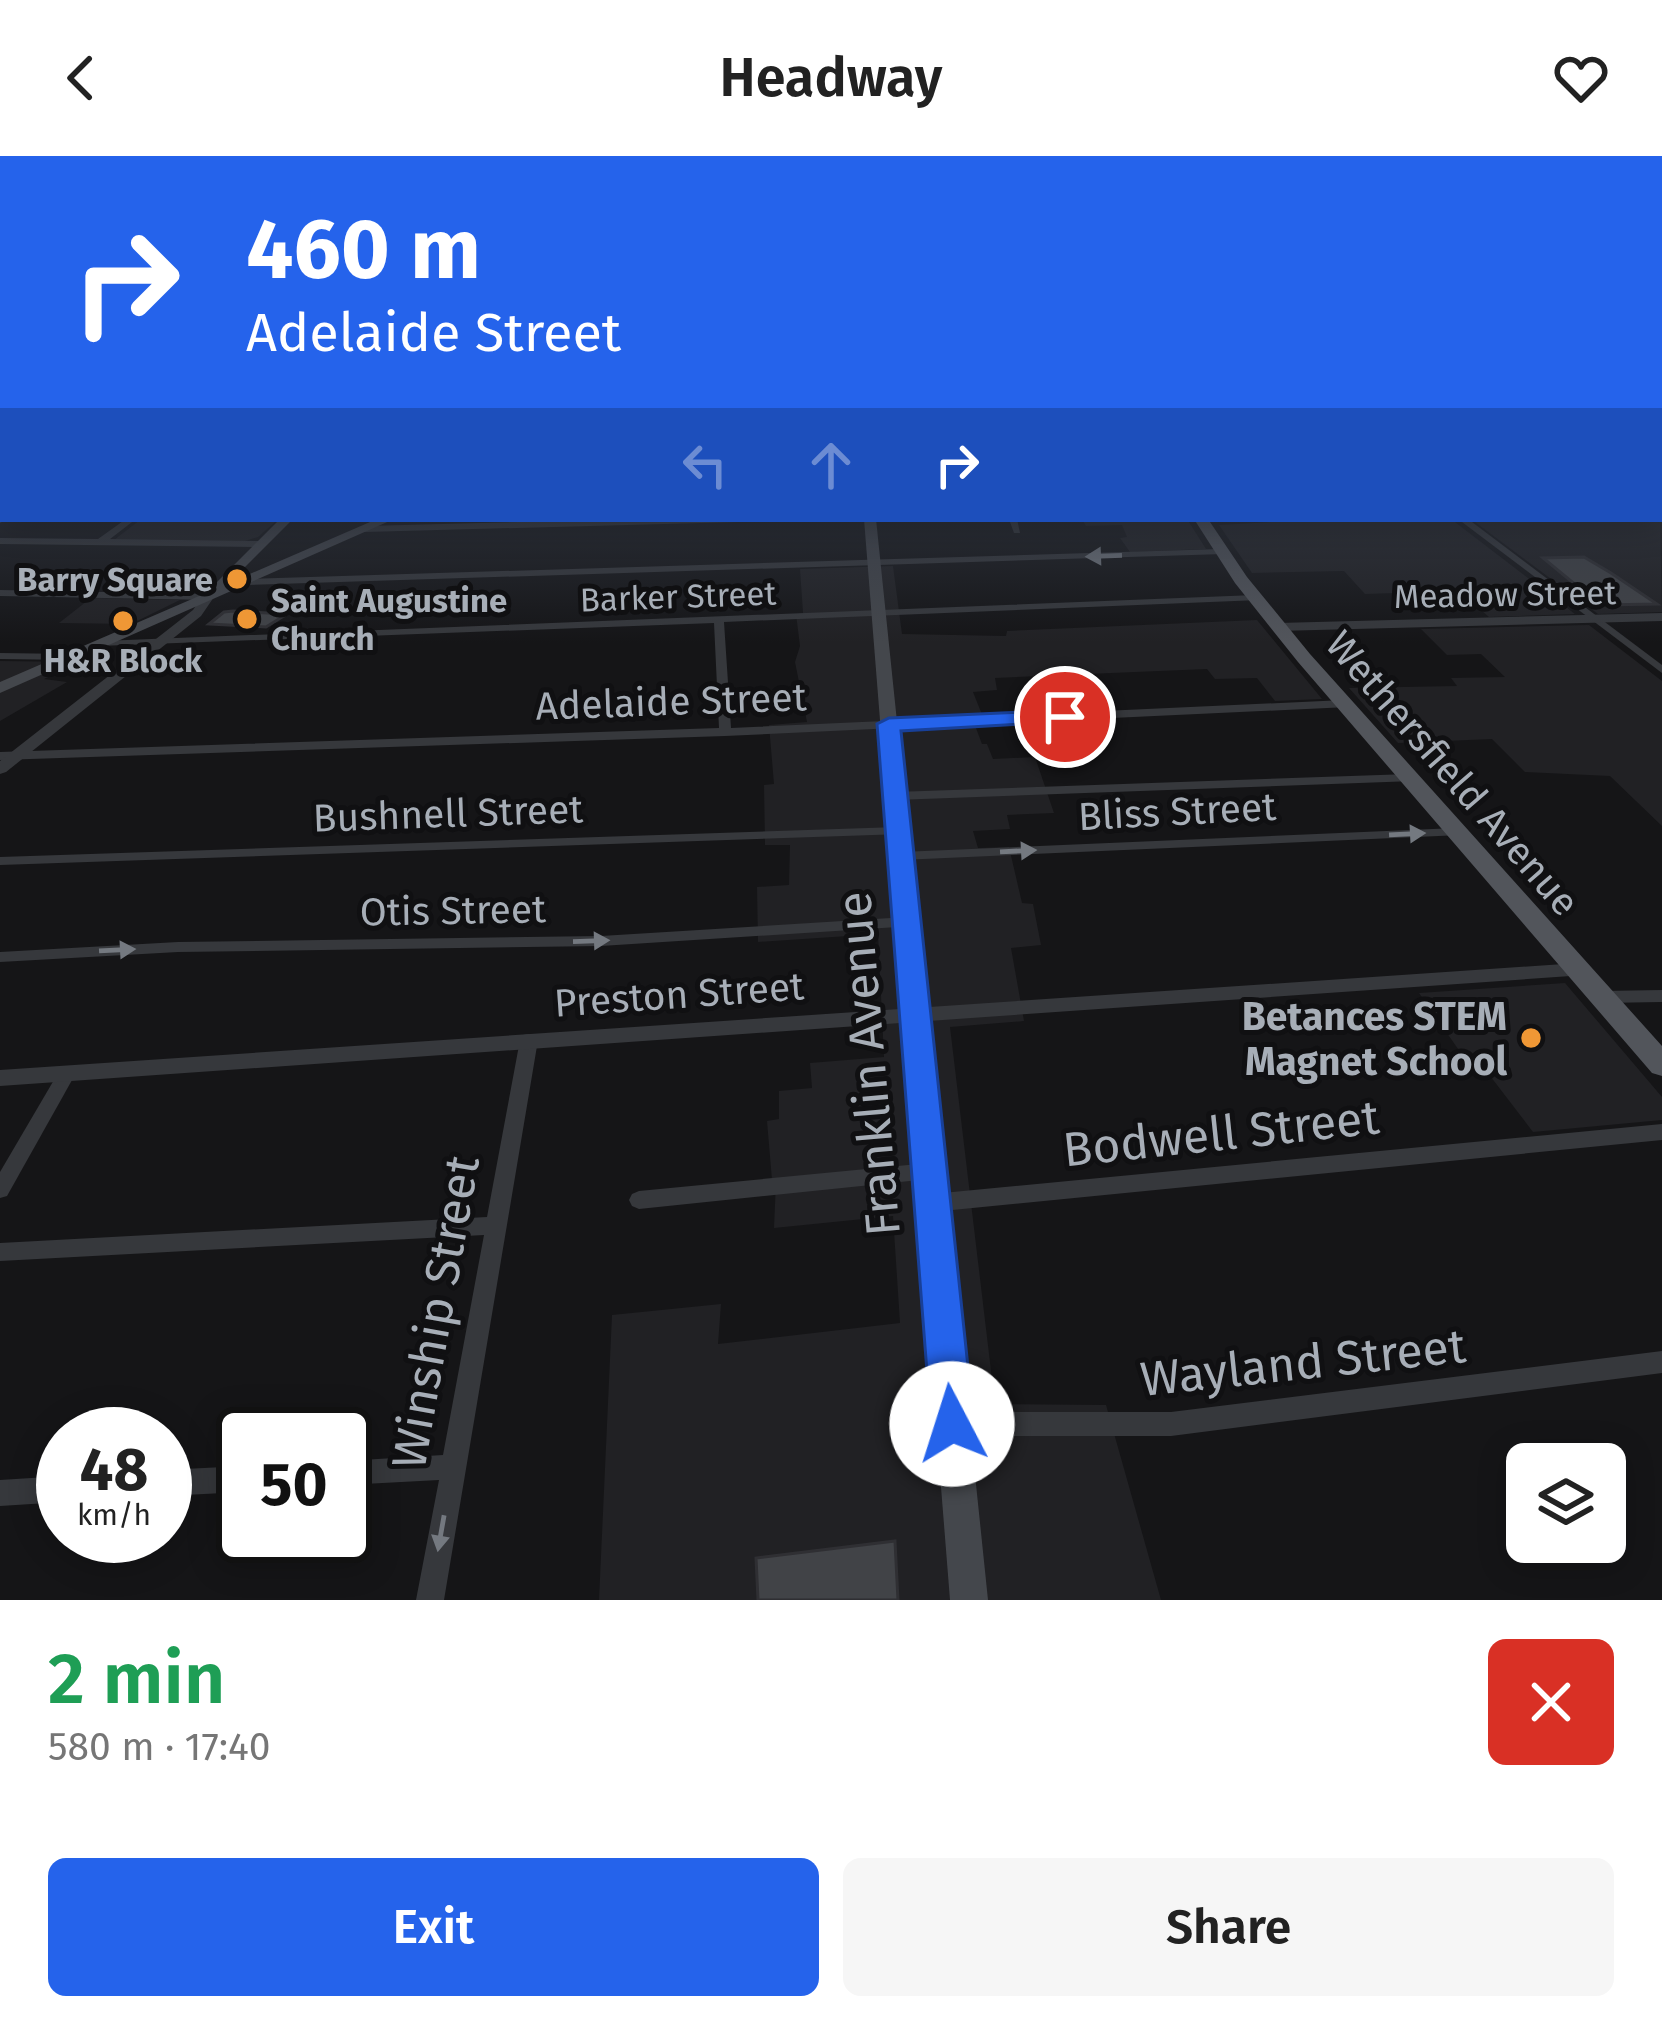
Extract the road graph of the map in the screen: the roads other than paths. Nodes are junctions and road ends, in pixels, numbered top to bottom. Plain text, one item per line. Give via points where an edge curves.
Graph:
1 (128, 522) edge
2 (284, 522) edge
3 (381, 522) edge
4 (636, 522) edge
5 (870, 522) edge
6 (1014, 522) edge
7 (1203, 522) edge
8 (1466, 522) edge
9 (364, 530) junction
10 (1018, 531) dead end
11 (0, 541) edge
12 (100, 542) junction
13 (260, 544) junction
14 (1221, 552) junction
15 (874, 562) junction
16 (236, 576) junction
17 (0, 593) edge
18 (202, 597) junction
19 (1255, 598) junction
20 (878, 614) junction
21 (1662, 617) edge
22 (1593, 619) junction
23 (719, 621) junction
24 (1278, 627) junction
25 (102, 644) junction
26 (157, 645) junction
27 (0, 656) edge
28 (70, 657) junction
29 (1662, 670) edge
30 (0, 688) edge
31 (1344, 704) junction
32 (889, 724) junction
33 (725, 732) junction
34 (4, 761) edge
35 (1408, 778) junction
36 (895, 796) junction
37 (898, 831) junction
38 (1456, 832) junction
39 (901, 856) junction
40 (0, 861) edge
41 (907, 922) junction
42 (0, 957) edge
43 (1578, 970) junction
44 (1662, 996) edge
45 (1602, 997) junction
46 (915, 1015) junction
47 (529, 1040) junction
48 (1662, 1065) edge
49 (67, 1073) junction
50 (0, 1078) edge
51 (1662, 1132) edge
52 (931, 1187) junction
53 (0, 1190) edge
54 (639, 1200) dead end
55 (496, 1225) junction
56 (0, 1252) edge
57 (1662, 1362) edge
58 (952, 1424) junction
59 (453, 1467) junction
60 (372, 1472) edge
61 (36, 1491) edge
62 (0, 1493) edge
63 (430, 1600) edge
64 (969, 1600) edge

1 - 12 street
2 - 13 main road
3 - 9 main road
4 - 9 street
5 - 15 main road, Franklin Avenue
6 - 10 street
7 - 14 main road, Wethersfield Avenue
8 - 22 street
9 - 16 main road via 268,572
11 - 12 street
12 - 13 street
13 - 16 main road
14 -> 15 street
14 - 19 main road, Wethersfield Avenue
15 - 16 street
15 - 20 main road, Franklin Avenue
16 - 18 main road
17 - 18 street
18 - 25 main road
18 - 26 street via 197,614
19 - 20 street, Barker Street
19 - 24 main road, Wethersfield Avenue
20 - 23 street, Barker Street
20 - 32 main road, Franklin Avenue
21 - 22 street, Meadow Street
22 - 24 street, Meadow Street
22 - 29 street
23 - 26 street, Barker Street
23 - 33 street
24 - 31 main road, Wethersfield Avenue
25 - 26 street, Barker Street
25 - 28 main road
26 - 34 street
27 - 28 street
28 - 30 main road
31 - 32 street, Adelaide Street
31 - 35 main road, Wethersfield Avenue
32 - 33 street, Adelaide Street
32 - 36 main road, Franklin Avenue
33 - 34 street, Adelaide Street
35 - 36 street
35 - 38 main road, Wethersfield Avenue
36 - 37 main road, Franklin Avenue
37 - 39 main road, Franklin Avenue
37 - 40 street, Bushnell Street
39 -> 38 street, Bliss Street
38 - 43 main road, Wethersfield Avenue
39 - 41 main road, Franklin Avenue
42 -> 41 street, Otis Street via 601,941
41 - 46 main road, Franklin Avenue
43 - 45 main road, Wethersfield Avenue
43 - 46 street, Preston Street
44 - 45 street
45 - 48 main road, Wethersfield Avenue
46 - 47 street, Preston Street
46 - 52 main road, Franklin Avenue
47 - 49 street, Preston Street
47 - 55 street, Winship Street
49 - 50 street, Preston Street
49 - 53 street
51 - 52 street, Bodwell Street
52 - 54 street, Bodwell Street
52 - 58 main road, Franklin Avenue
55 - 56 street
55 - 59 street, Winship Street
57 - 58 street, Wayland Street via 1171,1424
58 - 64 main road, Franklin Avenue
59 - 60 street
59 -> 63 street, Winship Street
61 - 62 street

